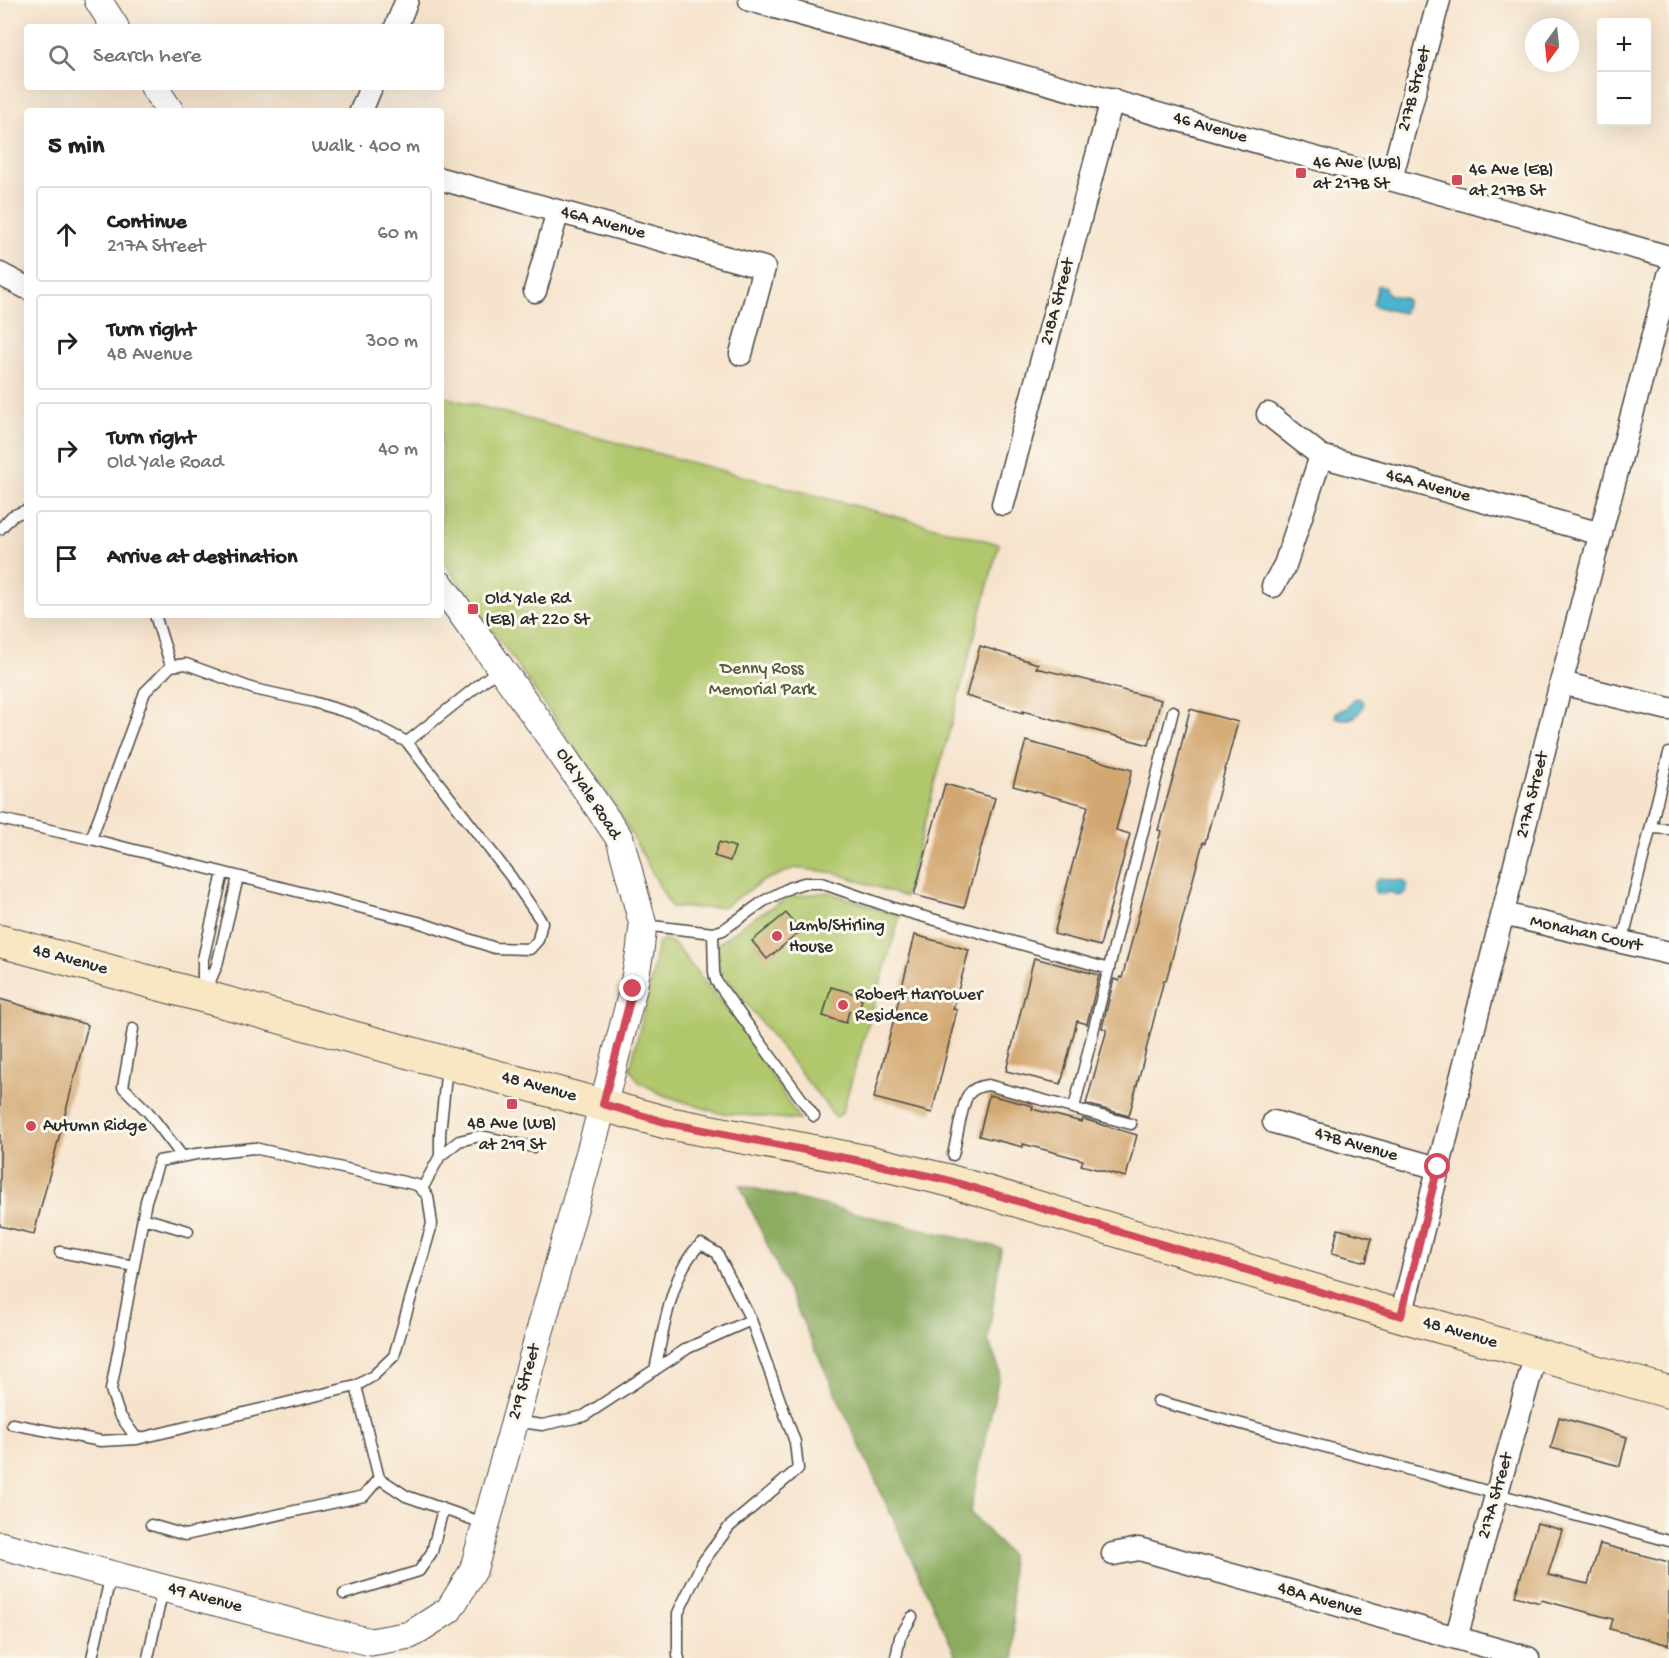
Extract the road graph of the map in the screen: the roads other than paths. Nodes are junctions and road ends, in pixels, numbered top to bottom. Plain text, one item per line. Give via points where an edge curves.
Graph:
1 (98, 0) edge
2 (407, 0) edge
3 (750, 0) edge
4 (1439, 0) edge
5 (113, 24) edge
6 (397, 24) edge
7 (156, 90) edge
8 (370, 90) edge
9 (1112, 100) junction
10 (168, 108) edge
11 (362, 108) edge
12 (1391, 178) junction
13 (444, 180) edge
14 (558, 211) junction
15 (1669, 257) edge
16 (0, 274) edge
17 (1669, 275) edge
18 (24, 286) edge
19 (535, 291) dead end
20 (741, 354) dead end
21 (1268, 414) dead end
22 (1321, 456) junction
23 (1003, 504) dead end
24 (24, 511) edge
25 (0, 529) edge
26 (1600, 534) junction
27 (1273, 586) dead end
28 (444, 589) edge
29 (157, 618) edge
30 (171, 666) junction
31 (501, 668) junction
32 (1562, 683) junction
33 (1669, 709) edge
34 (1173, 711) dead end
35 (407, 742) junction
36 (1669, 753) edge
37 (0, 819) edge
38 (1652, 828) junction
39 (1669, 829) edge
40 (91, 839) junction
41 (223, 873) junction
42 (238, 877) junction
43 (1503, 914) junction
44 (643, 925) junction
45 (713, 933) junction
46 (0, 941) edge
47 (1622, 943) junction
48 (1669, 952) edge
49 (1109, 969) junction
50 (203, 996) junction
51 (133, 1029) dead end
52 (448, 1062) junction
53 (603, 1104) junction
54 (1074, 1108) junction
55 (814, 1116) dead end
56 (1274, 1122) dead end
57 (1131, 1124) dead end
58 (533, 1147) dead end
59 (953, 1155) dead end
60 (183, 1156) junction
61 (440, 1156) junction
62 (1438, 1167) junction
63 (422, 1189) junction
64 (143, 1218) junction
65 (188, 1231) dead end
66 (60, 1251) dead end
67 (134, 1266) junction
68 (1401, 1316) junction
69 (751, 1320) junction
70 (1536, 1354) junction
71 (655, 1370) junction
72 (356, 1386) junction
73 (1669, 1392) edge
74 (1158, 1401) dead end
75 (515, 1421) junction
76 (12, 1424) dead end
77 (137, 1439) junction
78 (379, 1478) junction
79 (1496, 1494) junction
80 (443, 1509) junction
81 (486, 1524) junction
82 (151, 1525) dead end
83 (1669, 1541) edge
84 (0, 1545) edge
85 (1113, 1554) dead end
86 (111, 1574) junction
87 (164, 1587) junction
88 (345, 1594) dead end
89 (912, 1617) dead end
90 (410, 1635) joint
91 (1456, 1638) junction
92 (92, 1658) edge
93 (148, 1658) edge
94 (680, 1658) edge
95 (896, 1658) edge
96 (1528, 1658) edge

1 - 5 street
2 - 6 street
3 - 9 street, 46 Avenue
4 - 12 street, 217B Street
7 - 10 street
8 - 11 street
9 - 12 street, 46 Avenue
9 - 23 street, 218A Street
12 - 15 street, 46 Avenue
13 - 14 street, 46A Avenue
14 - 19 street
14 - 20 street, 46A Avenue via 764,268
16 - 18 street
17 - 26 street, 217A Street
21 - 22 street, 46A Avenue
22 - 26 street, 46A Avenue
22 - 27 street via 1285,565
24 - 25 lane via 12,516
26 - 32 street, 217A Street
28 - 31 street, Old Yale Road
29 - 30 lane
30 - 35 lane via 186,664 254,689 353,714
30 - 40 lane via 145,692
31 - 35 lane
31 - 44 street, Old Yale Road via 620,839
32 - 33 street
32 - 43 street, 217A Street
34 - 49 lane
35 - 42 lane via 542,922 538,940 530,949 495,948 418,922
36 - 38 lane
37 - 40 lane
38 - 39 lane
38 - 47 lane
40 - 41 lane
41 - 42 lane
41 - 50 lane via 203,959
42 - 50 lane via 217,965
43 - 47 street, Monahan Court
43 - 62 street, 217A Street
44 - 45 lane
44 - 53 street, Old Yale Road via 633,989
45 - 49 lane via 791,887 821,884
45 - 55 lane via 716,981
46 - 50 main road, 48 Avenue
47 - 48 street, Monahan Court
49 - 54 lane
50 - 52 main road, 48 Avenue
51 - 60 lane via 123,1087
52 - 53 main road, 48 Avenue
52 - 61 lane
53 - 68 main road, 48 Avenue via 668,1123 947,1180
53 - 75 street, 219 Street
54 - 57 lane
54 - 59 lane via 981,1085 966,1098
56 - 62 street, 47B Avenue
58 - 61 lane via 480,1136 459,1141
60 - 63 lane via 254,1148
60 - 64 lane via 159,1161
61 - 63 lane
62 - 68 street, 217A Street
63 - 72 lane via 428,1196 432,1224 394,1356
64 - 65 lane
64 - 67 lane
66 - 67 lane
67 - 77 lane via 111,1389 119,1414
68 - 70 main road, 48 Avenue
69 - 71 lane via 688,1348
69 - 71 lane via 717,1253 701,1244 693,1250 673,1290
69 - 94 lane via 795,1442 798,1469 729,1527 702,1563 678,1613
70 - 73 main road, 48 Avenue
70 - 79 street, 217A Street
71 - 75 lane via 584,1416 542,1425
72 - 77 lane
72 - 78 lane
74 - 79 lane
75 - 81 street, 219 Street
76 - 77 lane via 101,1441
78 - 80 lane via 406,1496
78 - 82 lane via 364,1496 185,1535
79 - 83 lane
79 - 91 street, 217A Street
80 - 81 lane
80 - 88 lane via 432,1552 419,1571
81 - 90 street, 219 Street via 473,1571 449,1610
84 - 86 street, 49 Avenue
85 - 91 street, 48A Avenue via 1139,1549
86 - 87 street, 49 Avenue
86 - 92 lane
87 - 90 street, 49 Avenue via 371,1642
87 - 93 lane
89 - 95 lane via 900,1637
91 - 96 street, 48A Avenue

